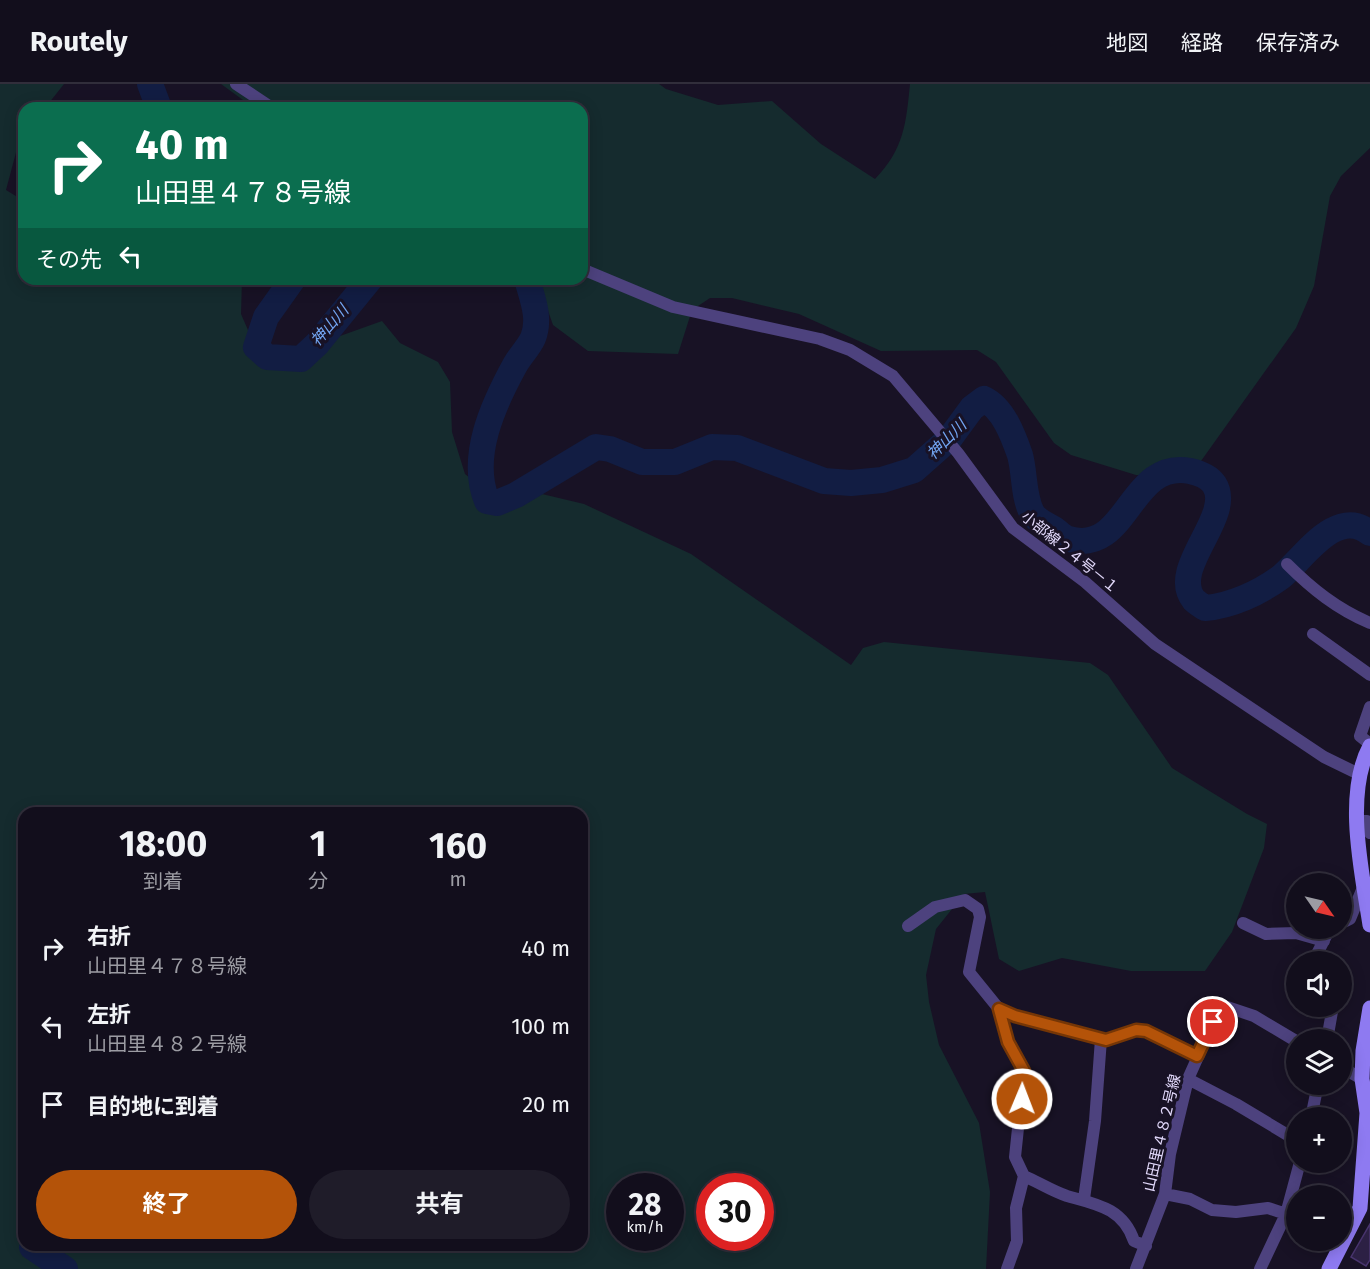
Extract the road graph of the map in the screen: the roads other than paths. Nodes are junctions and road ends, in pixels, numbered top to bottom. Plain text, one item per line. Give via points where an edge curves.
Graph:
1 (236, 84) edge
2 (263, 102) edge
3 (588, 272) edge
4 (1287, 564) dead end
5 (1370, 623) edge
6 (1313, 634) dead end
7 (1370, 675) edge
8 (1370, 706) edge
9 (1370, 745) edge
10 (1361, 775) junction
11 (1357, 821) junction
12 (1370, 832) edge
13 (1364, 885) junction
14 (1352, 914) edge
15 (1243, 923) dead end
16 (1370, 925) edge
17 (908, 926) dead end
18 (1324, 941) joint
19 (1319, 951) edge
20 (1370, 1008) edge
21 (999, 1009) junction
22 (1286, 1035) edge
23 (1101, 1039) junction
24 (1197, 1056) junction
25 (1352, 1073) edge
26 (1188, 1079) junction
27 (1362, 1079) junction
28 (1286, 1134) edge
29 (1024, 1176) junction
30 (1165, 1194) junction
31 (1084, 1198) junction
32 (1286, 1214) joint
33 (1146, 1246) junction
34 (1007, 1269) edge
35 (1136, 1269) edge
36 (1260, 1269) edge
37 (1329, 1269) edge

1 - 2 street
3 - 10 street, 小部線２４号－１ via 673,307 820,339 850,350 893,376 958,453 1013,528 1085,582 1155,644 1324,757
4 - 5 street via 1333,605
6 - 7 street
8 - 9 street via 1360,736
9 - 10 street
10 - 11 street
11 - 12 street via 1367,821
11 - 13 street
13 - 14 street
13 - 16 street
15 - 18 street via 1266,934 1296,933
17 - 21 street via 935,907 965,900 978,909 980,917 969,972
18 - 19 street
20 - 27 street
21 - 23 street
21 - 29 street via 1008,1042 1024,1071 1015,1157
22 - 24 street, 山田里４８２号線 via 1254,1016 1221,1005
23 - 24 street via 1146,1031
23 - 31 street
24 - 26 street, 山田里４８２号線
25 - 27 street
26 - 28 street
26 - 30 street, 山田里４８２号線
27 - 37 street via 1367,1113 1360,1208
29 - 31 street via 1068,1196
29 - 34 street via 1016,1208 1017,1240
30 - 32 street via 1190,1199 1212,1210 1268,1208
30 - 33 street, 山田里４８２号線
31 - 33 street via 1104,1206 1130,1228 1134,1241
32 - 36 street
33 - 35 street, 山田里４８２号線

